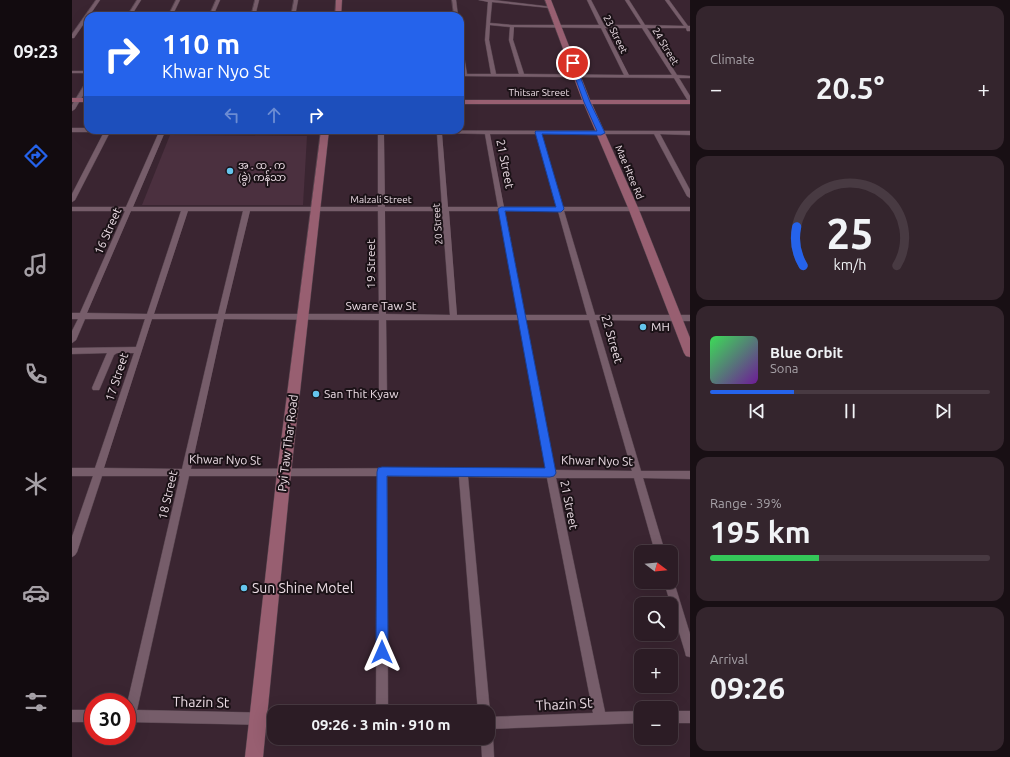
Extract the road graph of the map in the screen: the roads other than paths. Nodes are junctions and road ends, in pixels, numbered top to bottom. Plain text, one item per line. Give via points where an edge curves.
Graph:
1 (98, 0) edge
2 (139, 0) edge
3 (178, 0) edge
4 (218, 0) edge
5 (257, 0) edge
6 (296, 0) edge
7 (340, 0) edge
8 (454, 0) edge
9 (480, 0) edge
10 (490, 0) edge
11 (589, 0) edge
12 (627, 0) edge
13 (667, 0) edge
14 (549, 3) edge
15 (90, 12) edge
16 (132, 12) edge
17 (172, 12) edge
18 (213, 12) edge
19 (254, 12) edge
20 (294, 12) edge
21 (338, 12) edge
22 (456, 12) edge
23 (84, 20) edge
24 (72, 24) edge
25 (81, 24) junction
26 (488, 24) junction
27 (512, 26) junction
28 (558, 27) junction
29 (602, 27) junction
30 (644, 27) junction
31 (689, 28) edge
32 (72, 37) edge
33 (72, 72) edge
34 (84, 72) edge
35 (464, 75) edge
36 (494, 75) junction
37 (522, 75) junction
38 (578, 75) junction
39 (627, 76) junction
40 (674, 76) junction
41 (690, 76) edge
42 (84, 89) edge
43 (75, 100) edge
44 (690, 101) edge
45 (464, 102) edge
46 (587, 102) junction
47 (72, 109) edge
48 (72, 130) edge
49 (84, 130) edge
50 (464, 132) edge
51 (487, 132) junction
52 (538, 132) junction
53 (601, 133) junction
54 (656, 133) junction
55 (690, 133) edge
56 (106, 134) edge
57 (161, 134) edge
58 (325, 134) edge
59 (381, 134) edge
60 (439, 134) edge
61 (690, 196) edge
62 (72, 200) edge
63 (72, 209) edge
64 (130, 209) junction
65 (185, 209) junction
66 (247, 209) junction
67 (316, 209) junction
68 (382, 209) junction
69 (445, 209) junction
70 (501, 209) junction
71 (561, 209) junction
72 (690, 209) edge
73 (634, 210) junction
74 (72, 316) edge
75 (83, 316) junction
76 (150, 316) junction
77 (221, 316) junction
78 (304, 317) junction
79 (382, 317) junction
80 (454, 317) junction
81 (522, 318) junction
82 (592, 318) junction
83 (676, 318) junction
84 (690, 318) edge
85 (72, 340) edge
86 (116, 350) junction
87 (139, 350) junction
88 (72, 351) edge
89 (690, 353) edge
90 (96, 388) dead end
91 (383, 397) dead end
92 (72, 472) edge
93 (99, 472) junction
94 (186, 472) junction
95 (382, 472) junction
96 (463, 472) junction
97 (284, 473) junction
98 (550, 473) junction
99 (637, 474) junction
100 (690, 474) edge
101 (658, 545) edge
102 (72, 552) edge
103 (671, 589) edge
104 (690, 652) edge
105 (133, 693) edge
106 (382, 705) edge
107 (483, 705) edge
108 (72, 716) edge
109 (84, 716) edge
110 (136, 716) edge
111 (678, 717) edge
112 (690, 717) edge
113 (258, 718) junction
114 (600, 718) junction
115 (634, 718) edge
116 (267, 719) edge
117 (495, 723) edge
118 (487, 745) edge
119 (254, 757) edge
120 (488, 757) edge

1 - 15 street
2 - 16 street
3 - 17 street
4 - 18 street
5 - 19 street
6 - 20 street
7 - 21 street
8 - 22 street
9 - 10 street
10 - 14 street
10 - 26 street
11 - 29 street, 23 Street
12 - 30 street, 24 Street
13 - 31 street
14 - 28 street, Mae Htee Rd
23 - 25 street
24 - 25 street
25 - 32 street
26 - 27 street
26 - 36 street via 487,40
27 - 28 street
27 - 37 street via 512,40
28 - 29 street
28 - 38 street, Mae Htee Rd
29 - 30 street
29 - 39 street, 23 Street
30 - 31 street
30 - 40 street, 24 Street
33 - 34 street
35 - 36 street
36 - 37 street
37 - 38 street
38 - 39 street
38 - 46 street, Mae Htee Rd
39 - 40 street
40 - 41 street
40 - 44 street, 24 Street
42 - 43 street
43 - 47 street
44 - 46 street, Thitsar Street
45 - 46 street, Thitsar Street
46 - 53 street, Mae Htee Rd
48 - 49 street
50 - 51 street
51 - 52 street
51 - 70 street, 21 Street
52 - 53 street
52 - 71 street, 22 Street
53 - 54 street
53 - 73 street, Mae Htee Rd
54 - 55 street
54 - 61 street
56 - 62 street
57 - 64 street, 16 Street
58 - 67 street, Pyi Taw Thar Road
59 - 68 street, 19 Street
60 - 69 street, 20 Street
63 - 64 street, Malzali Street
64 - 65 street, Malzali Street
64 - 75 street, 16 Street
65 - 66 street, Malzali Street
65 - 76 street, 17 Street
66 - 67 street, Malzali Street
66 - 77 street, 18 Street
67 - 68 street, Malzali Street
67 - 78 street, Pyi Taw Thar Road
68 - 69 street, Malzali Street
68 - 79 street, 19 Street
69 - 70 street, Malzali Street
69 - 80 street, 20 Street
70 - 71 street, Malzali Street
70 - 81 street, 21 Street
71 - 73 street, Malzali Street
71 - 82 street, 22 Street
72 - 73 street, Malzali Street
73 - 83 street, Mae Htee Rd
74 - 75 street, Sware Taw St
75 - 76 street, Sware Taw St
75 - 85 street, 16 Street
76 - 77 street, Sware Taw St
76 - 87 street, 17 Street
77 - 78 street, Sware Taw St
77 - 94 street, 18 Street
78 - 79 street, Sware Taw St
78 - 97 street, Pyi Taw Thar Road
79 - 80 street, Sware Taw St
79 - 91 street, 19 Street
80 - 81 street, Sware Taw St
81 - 82 street, Sware Taw St
81 - 98 street, 21 Street
82 - 83 street, Sware Taw St
82 - 99 street, 22 Street
83 - 84 street, Sware Taw St
83 - 89 street, Mae Htee Rd
86 - 87 street
86 - 88 street
86 - 90 street via 109,356
87 - 93 street, 17 Street
92 - 93 street, Khwar Nyo St
93 - 94 street, Khwar Nyo St
93 - 102 street, 17 Street
94 - 97 street, Khwar Nyo St
94 - 105 street, 18 Street
95 - 96 street, Khwar Nyo St
95 - 97 street, Khwar Nyo St
95 - 106 street
96 - 98 street, Khwar Nyo St
96 - 107 street
97 - 113 street, Pyi Taw Thar Road
98 - 99 street, Khwar Nyo St
98 - 114 street, 21 Street
99 - 100 street, Khwar Nyo St
99 - 101 street, 22 Street
103 - 104 street
108 - 109 street
110 - 113 street, Thazin St
111 - 112 street
113 - 116 street, Thazin St
113 - 119 street, Pyi Taw Thar Road
114 - 115 street, Thazin St
114 - 117 street, Thazin St
118 - 120 street

